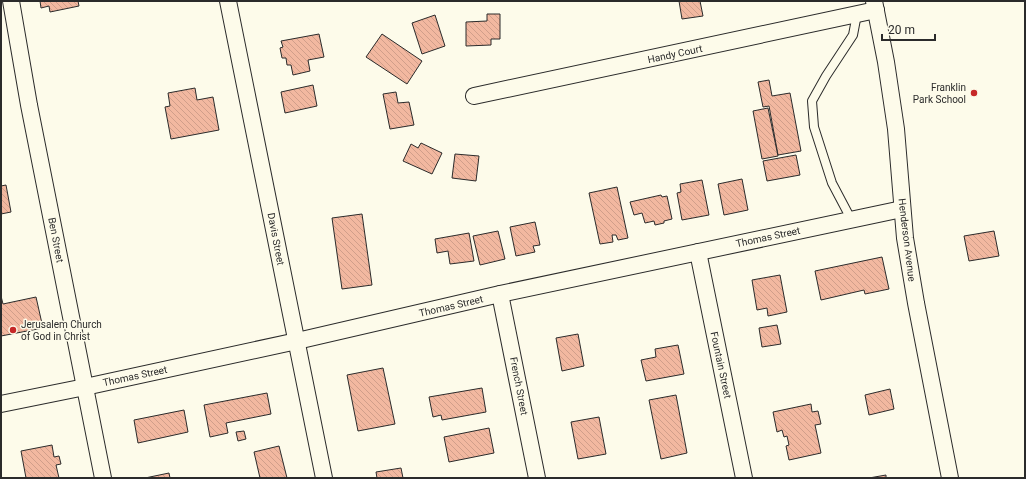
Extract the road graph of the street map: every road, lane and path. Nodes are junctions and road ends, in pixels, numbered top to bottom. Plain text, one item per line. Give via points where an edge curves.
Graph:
1 (11, 1) edge
2 (228, 1) edge
3 (875, 5) edge
4 (856, 14) junction
5 (474, 96) dead end
6 (902, 209) junction
7 (851, 219) junction
8 (698, 252) junction
9 (500, 294) junction
10 (296, 341) junction
11 (85, 387) junction
12 (1, 404) edge
13 (103, 478) edge
14 (324, 478) edge
15 (538, 478) edge
16 (744, 478) edge
17 (950, 478) edge

1 - 11 street, Ben Street
2 - 10 street, Davis Street
3 - 4 street, Handy Court
3 - 6 street, Henderson Avenue via 896,129
4 - 5 street, Handy Court
4 - 7 lane via 853,35 812,101 814,127 832,182
6 - 7 street, Thomas Street
6 - 17 street, Henderson Avenue via 914,296
7 - 8 street, Thomas Street
8 - 9 street, Thomas Street
8 - 16 street, Fountain Street
9 - 10 street, Thomas Street
9 - 15 street, French Street
10 - 11 street, Thomas Street
10 - 14 street, Davis Street
11 - 12 street, Thomas Street
11 - 13 street, Ben Street

